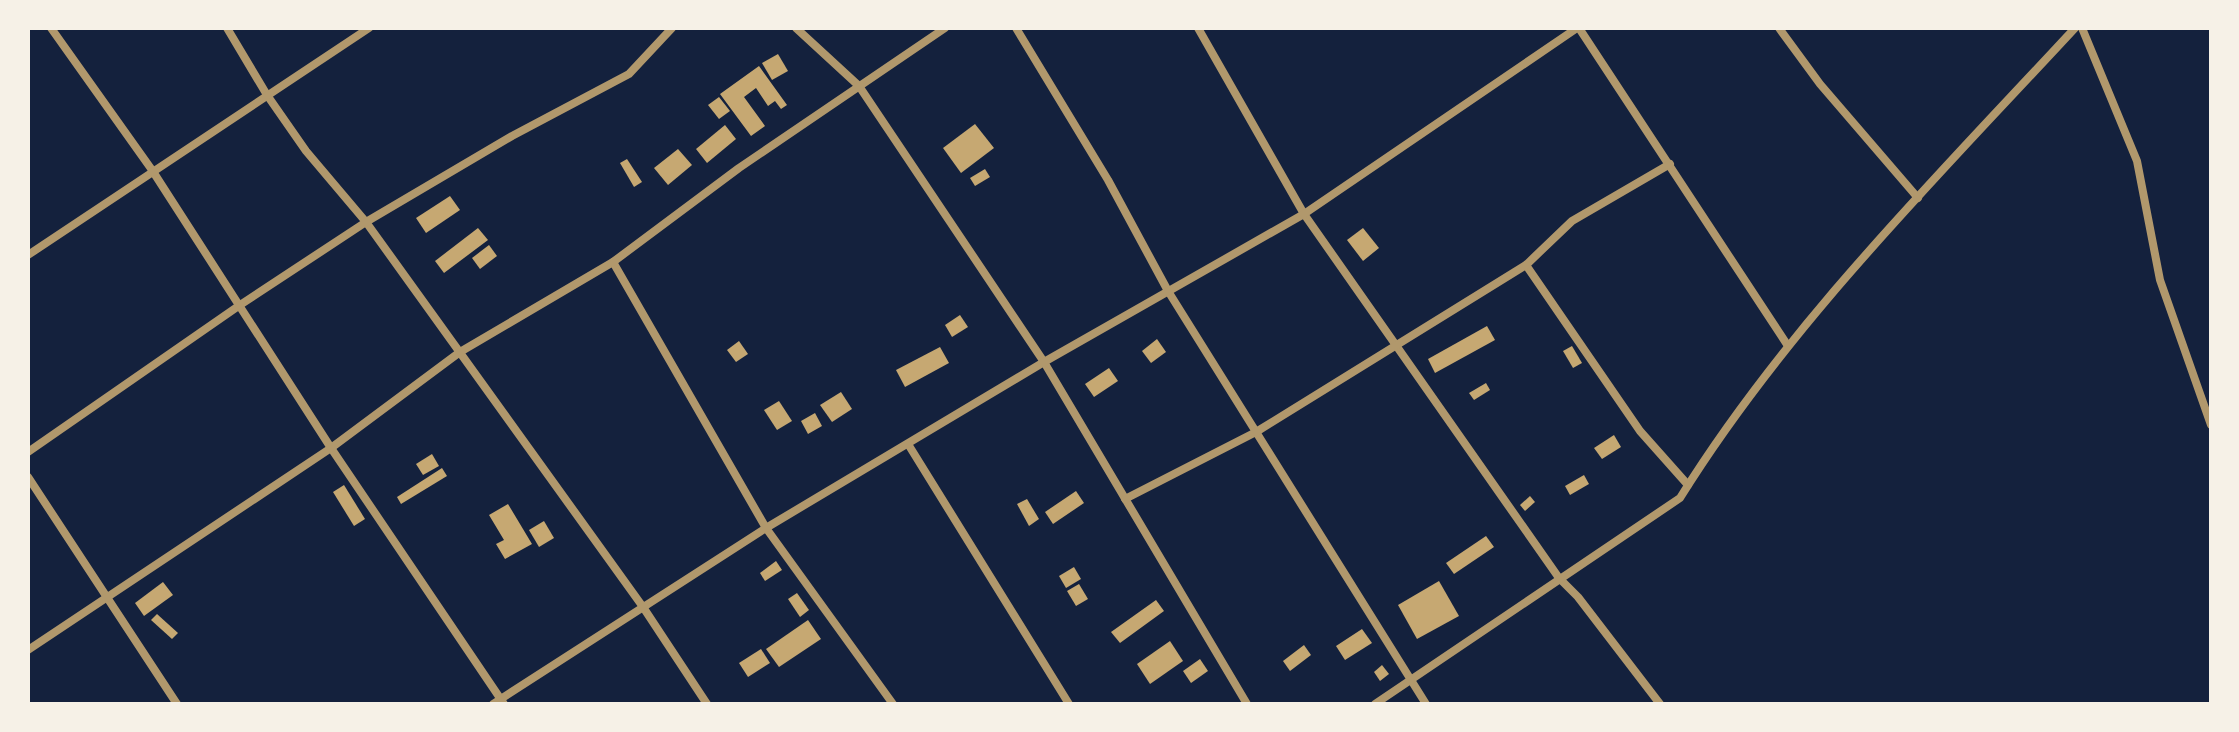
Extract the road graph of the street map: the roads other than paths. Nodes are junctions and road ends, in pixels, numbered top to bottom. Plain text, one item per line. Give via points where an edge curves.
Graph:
1 (51, 28) edge
2 (227, 28) edge
3 (369, 28) edge
4 (672, 28) edge
5 (796, 28) edge
6 (945, 28) edge
7 (1016, 28) edge
8 (1198, 28) edge
9 (1578, 28) edge
10 (1779, 28) edge
11 (2075, 28) edge
12 (2082, 28) edge
13 (859, 86) junction
14 (267, 95) junction
15 (1670, 164) junction
16 (152, 170) junction
17 (1918, 198) junction
18 (1304, 214) junction
19 (366, 222) junction
20 (28, 255) edge
21 (613, 262) junction
22 (1526, 265) junction
23 (1168, 291) junction
24 (240, 305) junction
25 (1396, 345) junction
26 (1788, 346) junction
27 (460, 352) junction
28 (1044, 362) junction
29 (2211, 425) edge
30 (1256, 432) junction
31 (908, 444) junction
32 (331, 448) junction
33 (28, 452) edge
34 (28, 477) edge
35 (1688, 485) junction
36 (1125, 499) junction
37 (766, 528) junction
38 (1559, 578) junction
39 (108, 595) junction
40 (643, 607) junction
41 (28, 650) edge
42 (1411, 679) junction
43 (499, 702) edge
44 (177, 704) edge
45 (707, 704) edge
46 (893, 704) edge
47 (1069, 704) edge
48 (1247, 704) edge
49 (1375, 704) edge
50 (1426, 704) edge
51 (1660, 704) edge

1 - 16 street
2 - 14 street
3 - 14 street
4 - 19 street via 629,74
5 - 13 street
6 - 13 street
7 - 23 street
8 - 18 street
9 - 15 street
9 - 18 street
10 - 17 street
11 - 17 street
12 - 29 street via 2137,161 2160,280
13 - 21 street
13 - 28 street
14 - 16 street
14 - 19 street
15 - 22 street via 1572,221
15 - 26 street
16 - 20 street
16 - 24 street
17 - 26 street
18 - 23 street
18 - 25 street
19 - 24 street
19 - 27 street
21 - 27 street
21 - 37 street
22 - 25 street
22 - 35 street via 1640,431
23 - 28 street
23 - 30 street
24 - 32 street
24 - 33 street
25 - 30 street
25 - 38 street
26 - 35 street
27 - 32 street
27 - 40 street
28 - 31 street
28 - 36 street
30 - 36 street
30 - 42 street
31 - 37 street
31 - 47 street
32 - 39 street
32 - 43 street
34 - 39 street
35 - 38 street via 1680,498
36 - 48 street
37 - 40 street
37 - 46 street
38 - 42 street
38 - 51 street
39 - 41 street
39 - 44 street
40 - 43 street
40 - 45 street
42 - 49 street
42 - 50 street

